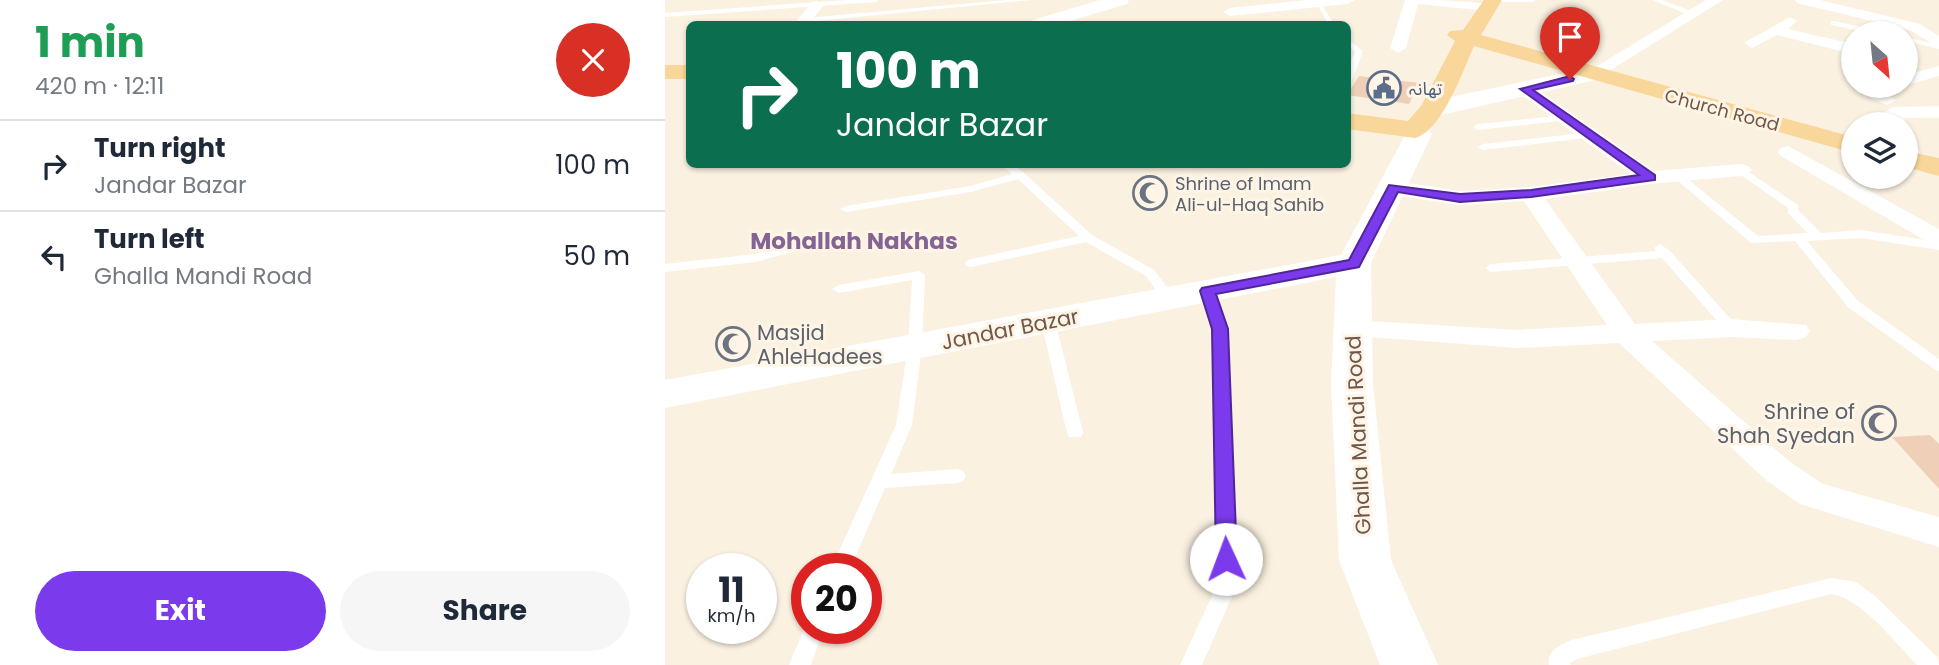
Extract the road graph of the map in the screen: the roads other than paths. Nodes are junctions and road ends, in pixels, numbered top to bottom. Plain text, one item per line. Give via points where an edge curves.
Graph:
1 (876, 0) edge
2 (1029, 0) edge
3 (1120, 0) edge
4 (1216, 0) edge
5 (1348, 0) edge
6 (1412, 0) edge
7 (1417, 0) edge
8 (1533, 0) edge
9 (1655, 0) edge
10 (1716, 0) edge
11 (1802, 0) edge
12 (1485, 2) edge
13 (1318, 3) junction
14 (1820, 4) junction
15 (817, 5) junction
16 (1230, 12) junction
17 (1695, 14) junction
18 (665, 15) edge
19 (805, 21) edge
20 (814, 21) edge
21 (1050, 21) edge
22 (1240, 21) edge
23 (1329, 21) edge
24 (1834, 23) dead end
25 (1841, 24) edge
26 (1775, 30) junction
27 (1463, 36) junction
28 (1918, 41) edge
29 (1752, 43) dead end
30 (1351, 44) edge
31 (1939, 45) edge
32 (1841, 46) edge
33 (1398, 48) dead end
34 (1352, 60) edge
35 (1918, 65) edge
36 (665, 66) edge
37 (686, 66) edge
38 (1939, 70) edge
39 (665, 72) edge
40 (686, 72) edge
41 (1592, 74) junction
42 (1918, 76) edge
43 (1525, 89) junction
44 (1884, 98) edge
45 (1888, 100) dead end
46 (1918, 113) edge
47 (1939, 113) edge
48 (1566, 118) junction
49 (1423, 119) junction
50 (1358, 122) edge
51 (1478, 127) dead end
52 (1841, 134) edge
53 (1591, 135) junction
54 (1841, 142) edge
55 (1483, 147) dead end
56 (1788, 152) dead end
57 (1918, 154) edge
58 (1918, 156) edge
59 (1939, 159) edge
60 (1939, 167) edge
61 (1010, 168) edge
62 (1741, 170) joint
63 (1020, 175) junction
64 (1677, 175) junction
65 (1650, 178) junction
66 (1394, 188) junction
67 (1531, 194) junction
68 (846, 209) dead end
69 (1818, 236) junction
70 (1798, 237) junction
71 (1088, 238) junction
72 (1939, 239) edge
73 (823, 240) dead end
74 (1939, 246) edge
75 (1577, 261) junction
76 (971, 263) dead end
77 (1354, 264) junction
78 (665, 268) edge
79 (1491, 268) dead end
80 (839, 289) dead end
81 (1207, 291) junction
82 (1169, 299) junction
83 (1048, 321) junction
84 (1731, 328) junction
85 (1353, 329) junction
86 (1796, 331) dead end
87 (1628, 335) junction
88 (915, 346) junction
89 (1939, 366) edge
90 (665, 394) edge
91 (1075, 433) dead end
92 (957, 476) dead end
93 (878, 482) junction
94 (1939, 532) edge
95 (847, 553) edge
96 (808, 644) edge
97 (800, 665) edge
98 (1191, 665) edge
99 (1409, 665) edge
100 (1560, 665) edge
101 (1931, 665) edge

1 - 15 lane
2 - 20 lane
3 - 21 main road
4 - 16 street
5 - 13 street
6 - 33 street
7 - 12 street
8 - 12 lane
9 - 17 lane
10 - 17 street
11 - 14 street
12 - 27 main road
13 - 16 street
13 - 23 lane
14 - 26 street
14 - 31 street via 1915,27
15 - 18 lane
15 - 19 street
16 - 22 street
17 - 41 street
24 - 25 lane
26 - 29 street
26 - 32 street
27 - 41 main road, Church Road
27 - 49 main road
27 - 50 main road via 1414,114 1394,121
28 - 31 lane
30 - 34 lane via 1359,51
35 - 38 street
36 - 37 main road
38 - 42 street
39 - 40 main road
41 - 43 main road, Church Road
41 - 52 main road, Church Road via 1647,82
41 - 54 main road, Church Road
43 - 48 street
43 - 49 main road, Church Road
44 - 45 street
46 - 47 street
48 - 51 lane
48 - 53 street
49 - 50 main road
49 - 66 main road, Ghalla Mandi Road
53 - 55 lane
53 - 65 street
56 - 72 street
57 - 59 main road
58 - 60 main road
61 - 63 lane
62 - 64 street
62 - 69 lane via 1794,207 1792,211
63 - 68 lane via 971,189
63 - 71 lane
64 - 65 street
64 - 70 lane via 1755,240
65 - 67 street
66 - 67 street via 1460,198
66 - 77 main road, Ghalla Mandi Road
67 - 75 street
69 - 70 lane
69 - 74 lane via 1861,234
70 - 89 lane via 1853,304
71 - 76 lane
71 - 82 lane via 1150,273
73 - 78 lane via 755,258
75 - 79 lane
75 - 84 lane via 1662,250
75 - 87 street
77 - 81 main road, Jandar Bazar
77 - 85 main road, Ghalla Mandi Road
80 - 88 lane via 919,275
81 - 82 main road, Jandar Bazar
81 - 98 lane via 1220,329 1227,585
82 - 83 main road, Jandar Bazar
83 - 88 main road, Jandar Bazar
83 - 91 lane
84 - 86 street
84 - 87 street
85 - 87 street via 1517,340
85 - 99 main road, Ghalla Mandi Road via 1352,384 1365,560
87 - 94 street via 1778,471 1812,494
88 - 90 main road, Jandar Bazar
88 - 93 lane via 904,425
92 - 93 lane
93 - 95 lane
96 - 97 lane
100 - 101 lane via 1559,658 1572,650 1831,586 1849,588 1868,602

